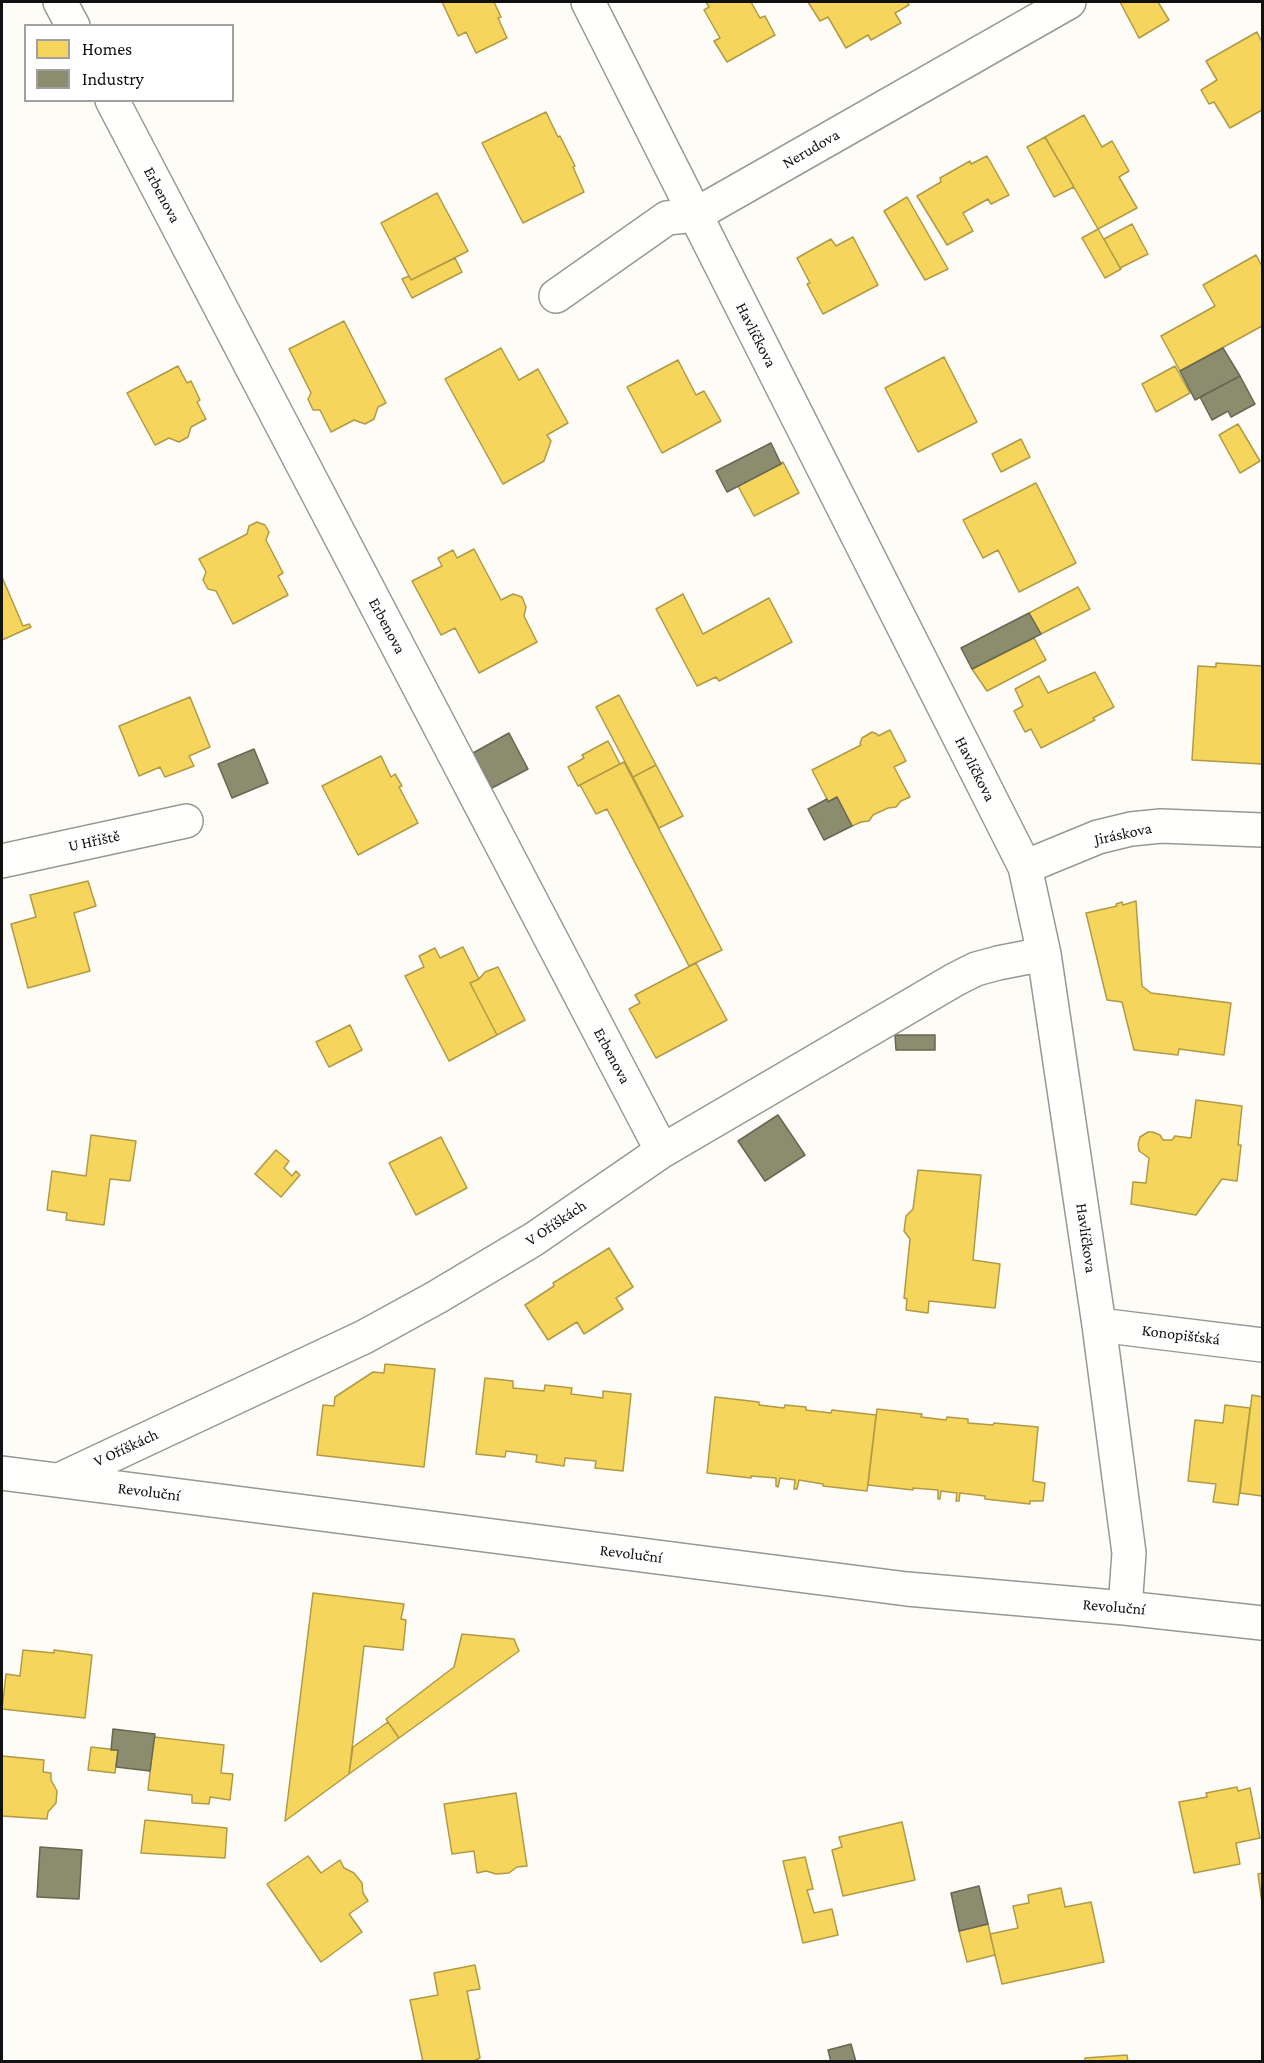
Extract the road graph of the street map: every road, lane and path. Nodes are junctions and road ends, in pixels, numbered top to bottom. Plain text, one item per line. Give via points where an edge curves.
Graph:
1 (60, 2) edge
2 (588, 2) edge
3 (1070, 2) edge
4 (72, 24) edge
5 (113, 102) edge
6 (695, 215) junction
7 (556, 296) dead end
8 (186, 821) dead end
9 (1263, 830) edge
10 (2, 861) edge
11 (1024, 867) junction
12 (1044, 954) junction
13 (662, 1151) junction
14 (1099, 1325) junction
15 (1263, 1345) edge
16 (2, 1473) edge
17 (59, 1480) junction
18 (1125, 1608) junction
19 (1263, 1623) edge

1 - 4 street
2 - 6 street, Havlíčkova
3 - 6 street, Nerudova
5 - 13 street, Erbenova
6 - 7 street, Nerudova via 667,218
6 - 11 street, Havlíčkova
8 - 10 street, U Hřiště
9 - 11 street, Jiráskova via 1161,826 1131,829 1098,837
11 - 12 street, Havlíčkova
12 - 13 street, V Oříškách via 976,969 956,979
12 - 14 street, Havlíčkova
13 - 17 street, V Oříškách via 534,1239 364,1337
14 - 15 street, Konopišťská
14 - 18 street, Havlíčkova via 1129,1552
16 - 17 street, Revoluční
17 - 18 street, Revoluční via 907,1589
18 - 19 street, Revoluční

